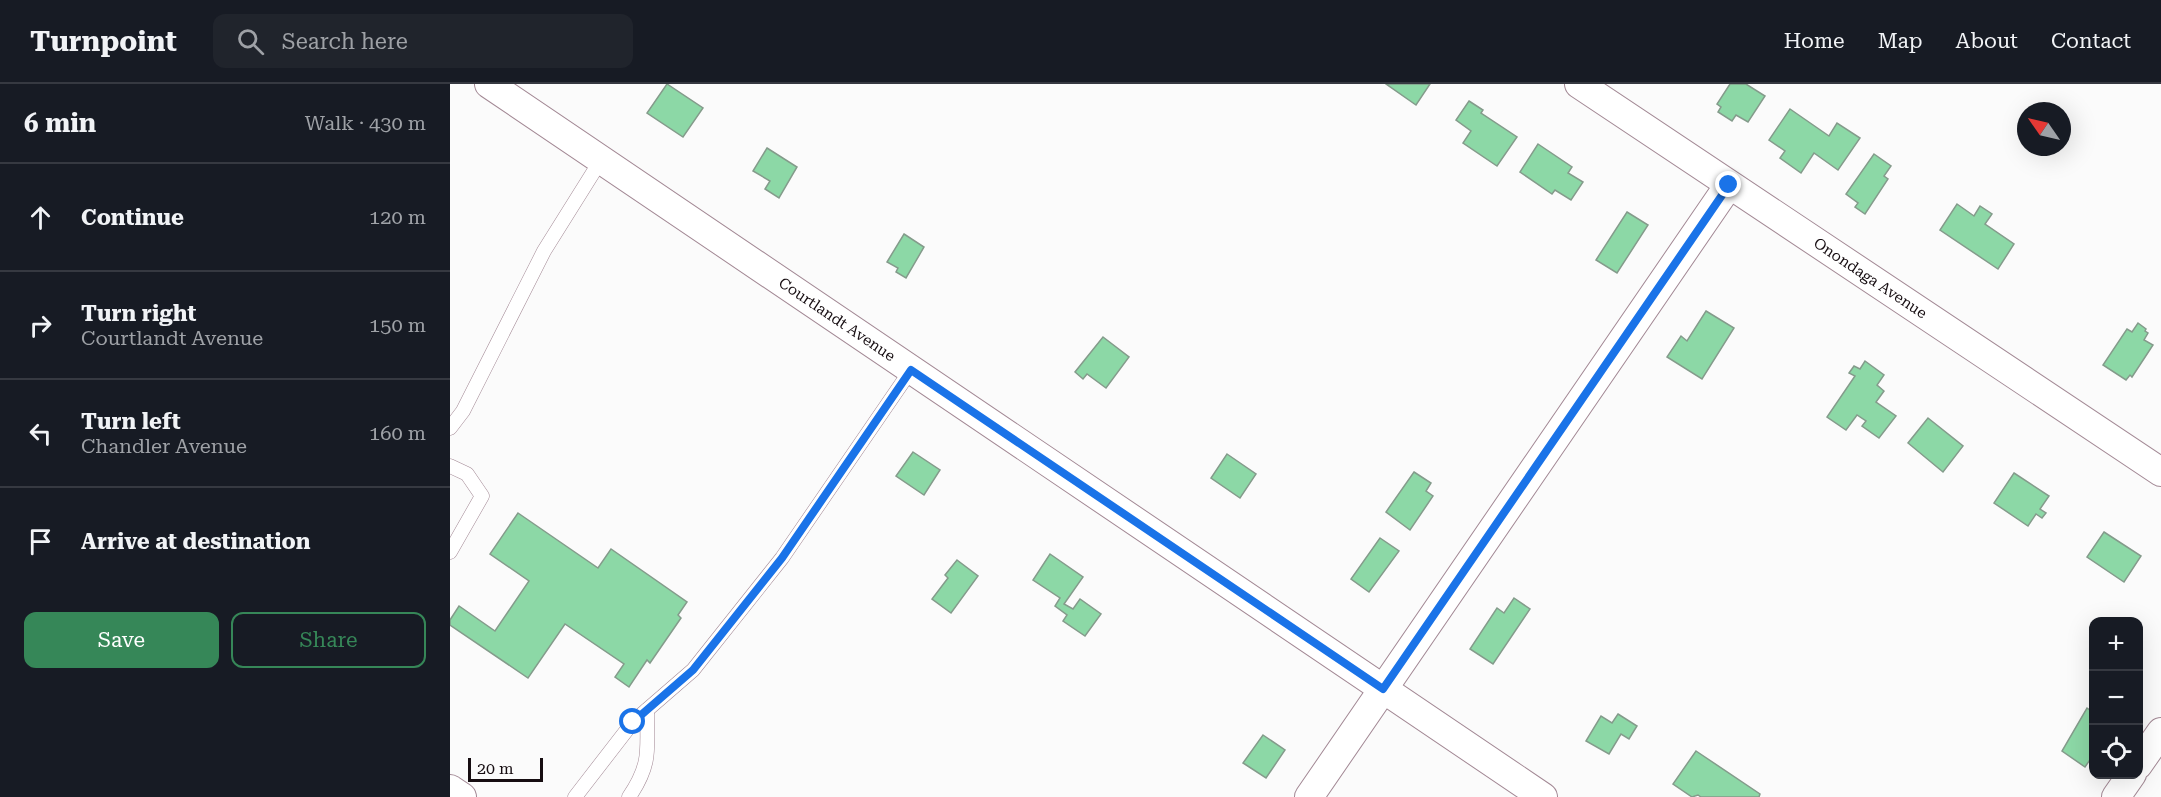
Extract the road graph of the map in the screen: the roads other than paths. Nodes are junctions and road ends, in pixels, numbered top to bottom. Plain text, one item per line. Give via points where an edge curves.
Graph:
1 (489, 84) edge
2 (1580, 84) edge
3 (601, 160) junction
4 (1729, 185) junction
5 (911, 370) junction
6 (450, 428) edge
7 (450, 466) edge
8 (2161, 472) edge
9 (450, 552) edge
10 (1383, 689) junction
11 (647, 710) junction
12 (2161, 732) edge
13 (2143, 759) edge
14 (2129, 779) edge
15 (450, 789) edge
16 (462, 797) edge
17 (575, 797) edge
18 (628, 797) edge
19 (1309, 797) edge
20 (1543, 797) edge
21 (2116, 797) edge

1 - 3 street, Courtlandt Avenue
2 - 4 street, Onondaga Avenue
3 - 5 street, Courtlandt Avenue
3 - 6 lane via 544,251 463,411
4 - 8 street, Onondaga Avenue
4 - 10 street
5 - 10 street, Courtlandt Avenue
5 - 11 lane via 774,567 693,670
7 - 9 lane via 467,474 482,496
10 - 19 street
10 - 20 street, Courtlandt Avenue
11 - 17 lane via 633,722
11 - 18 lane via 647,761 641,779
12 - 13 street
14 - 21 street
15 - 16 street

